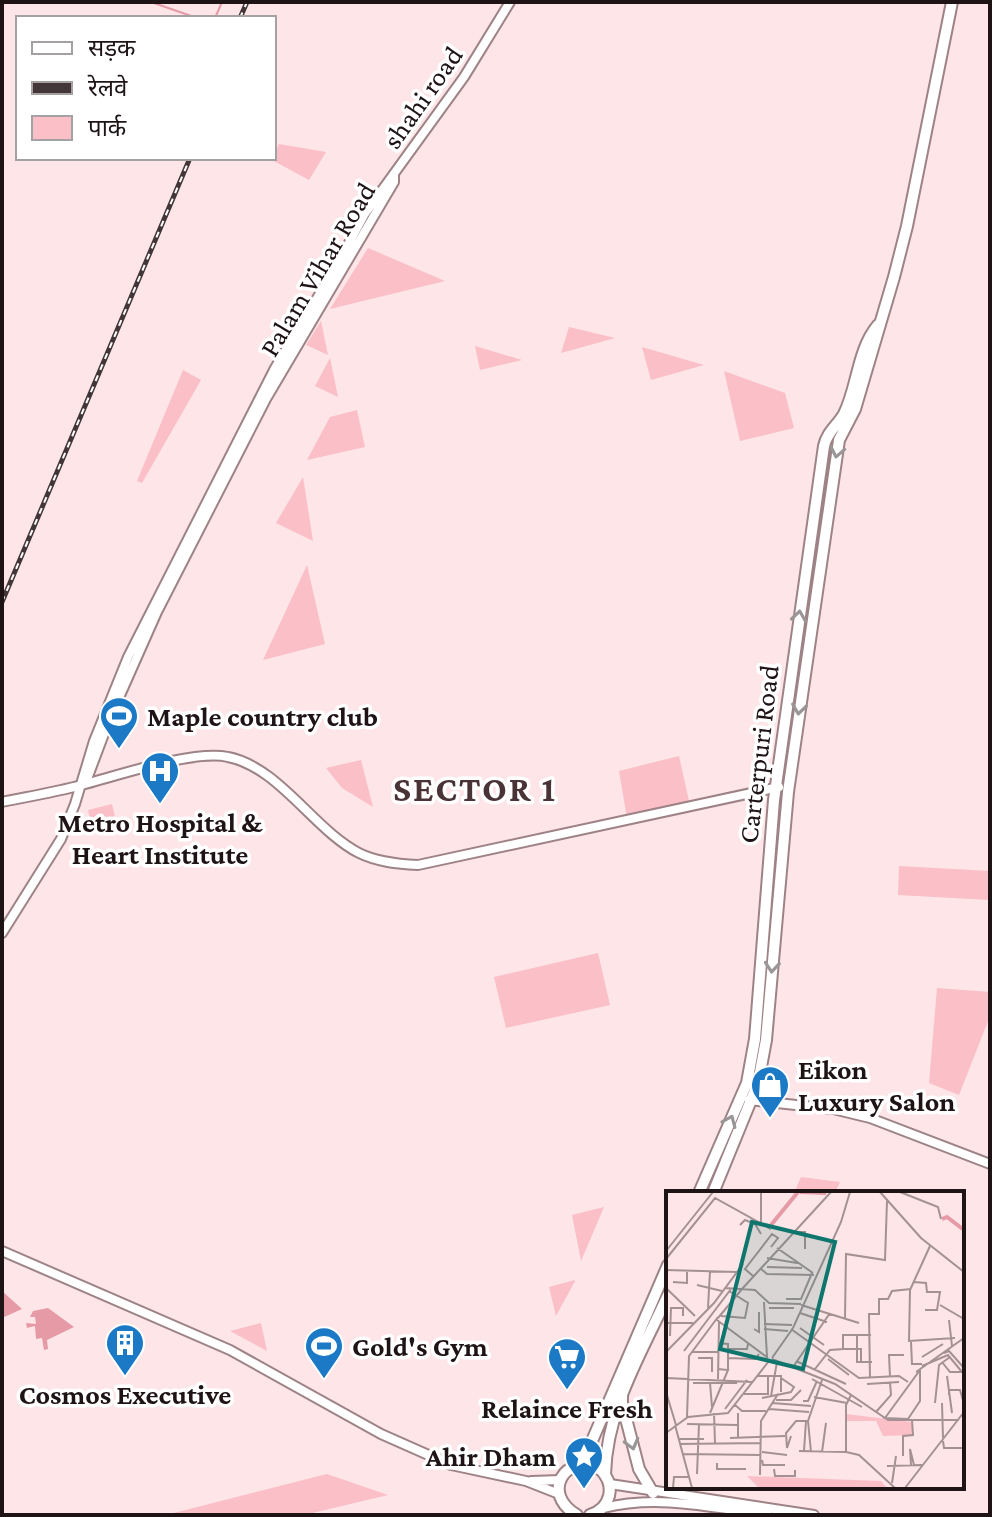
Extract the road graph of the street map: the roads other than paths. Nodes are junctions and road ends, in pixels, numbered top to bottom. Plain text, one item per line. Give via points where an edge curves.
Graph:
1 (510, 2) edge
2 (952, 2) edge
3 (394, 176) joint
4 (878, 325) junction
5 (80, 785) junction
6 (776, 787) junction
7 (788, 787) junction
8 (2, 802) edge
9 (2, 933) edge
10 (745, 1099) junction
11 (990, 1164) edge
12 (700, 1191) edge
13 (714, 1191) edge
14 (2, 1251) edge
15 (666, 1270) edge
16 (666, 1299) edge
17 (622, 1392) junction
18 (582, 1464) junction
19 (607, 1479) junction
20 (561, 1480) junction
21 (526, 1481) junction
22 (653, 1493) junction
23 (560, 1498) junction
24 (604, 1508) junction
25 (559, 1515) edge
26 (577, 1515) edge
27 (590, 1515) edge
28 (768, 1515) edge
29 (814, 1515) edge

1 - 3 street, shahi road
2 - 4 main road, Carterpuri Road via 907,226
3 - 5 street, Palam Vihar Road via 364,215 243,429 128,657
6 -> 4 main road, Carterpuri Road via 824,446 843,416 866,345
4 -> 7 main road, Carterpuri Road via 853,416 839,440
5 - 6 street via 196,757 225,756 267,776 362,854 418,865
5 - 8 street
5 - 9 street, Palam Vihar Road via 54,854
6 - 7 street
6 - 10 main road, Carterpuri Road via 755,1039
7 -> 10 main road, Carterpuri Road via 766,1040 758,1083
10 - 11 street via 870,1118
12 -> 10 main road, Carterpuri Road
10 - 13 main road, Carterpuri Road
14 - 21 street via 240,1354 381,1434 451,1465
15 - 18 main road
16 - 17 main road
17 - 19 main road via 609,1431
17 -> 22 main road via 639,1469
18 - 19 main road
18 - 20 main road
19 - 22 street
19 - 24 main road via 610,1497
20 - 21 street
20 - 23 main road
21 - 23 street
22 - 29 street
23 - 25 main road
23 - 26 main road
24 - 27 main road
24 - 28 street via 665,1502

